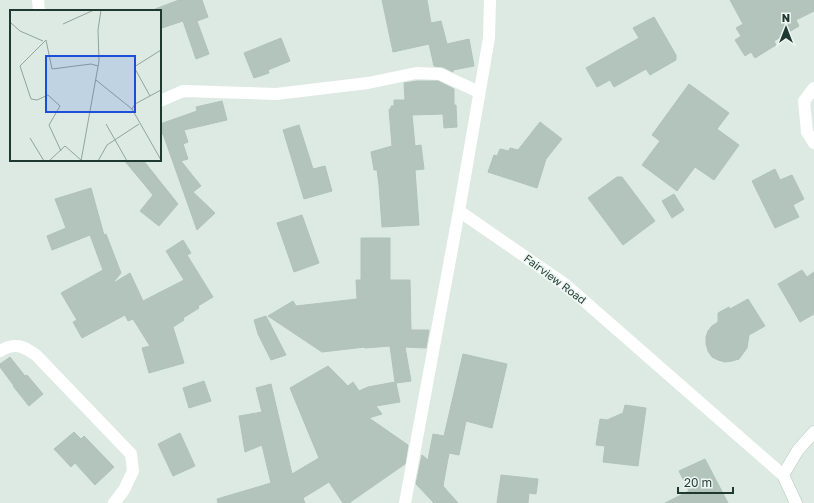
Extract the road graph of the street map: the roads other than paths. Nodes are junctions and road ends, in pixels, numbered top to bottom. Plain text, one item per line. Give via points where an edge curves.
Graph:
1 (38, 0) edge
2 (490, 0) edge
3 (39, 10) edge
4 (814, 88) edge
5 (479, 92) junction
6 (161, 101) edge
7 (814, 143) edge
8 (459, 211) junction
9 (0, 351) edge
10 (814, 432) edge
11 (783, 475) junction
12 (114, 503) edge
13 (405, 503) edge
14 (796, 503) edge

1 - 3 street
2 - 5 street via 489,38
4 - 7 street via 804,101 807,132
5 - 6 street via 440,74 416,73 368,83 276,94 183,92
5 - 8 street
8 - 11 street, Fairview Road via 566,285
8 - 13 street
9 - 12 street via 7,347 23,346 36,355 131,454 133,471
10 - 11 street via 798,450
11 - 14 street, Fairview Road

